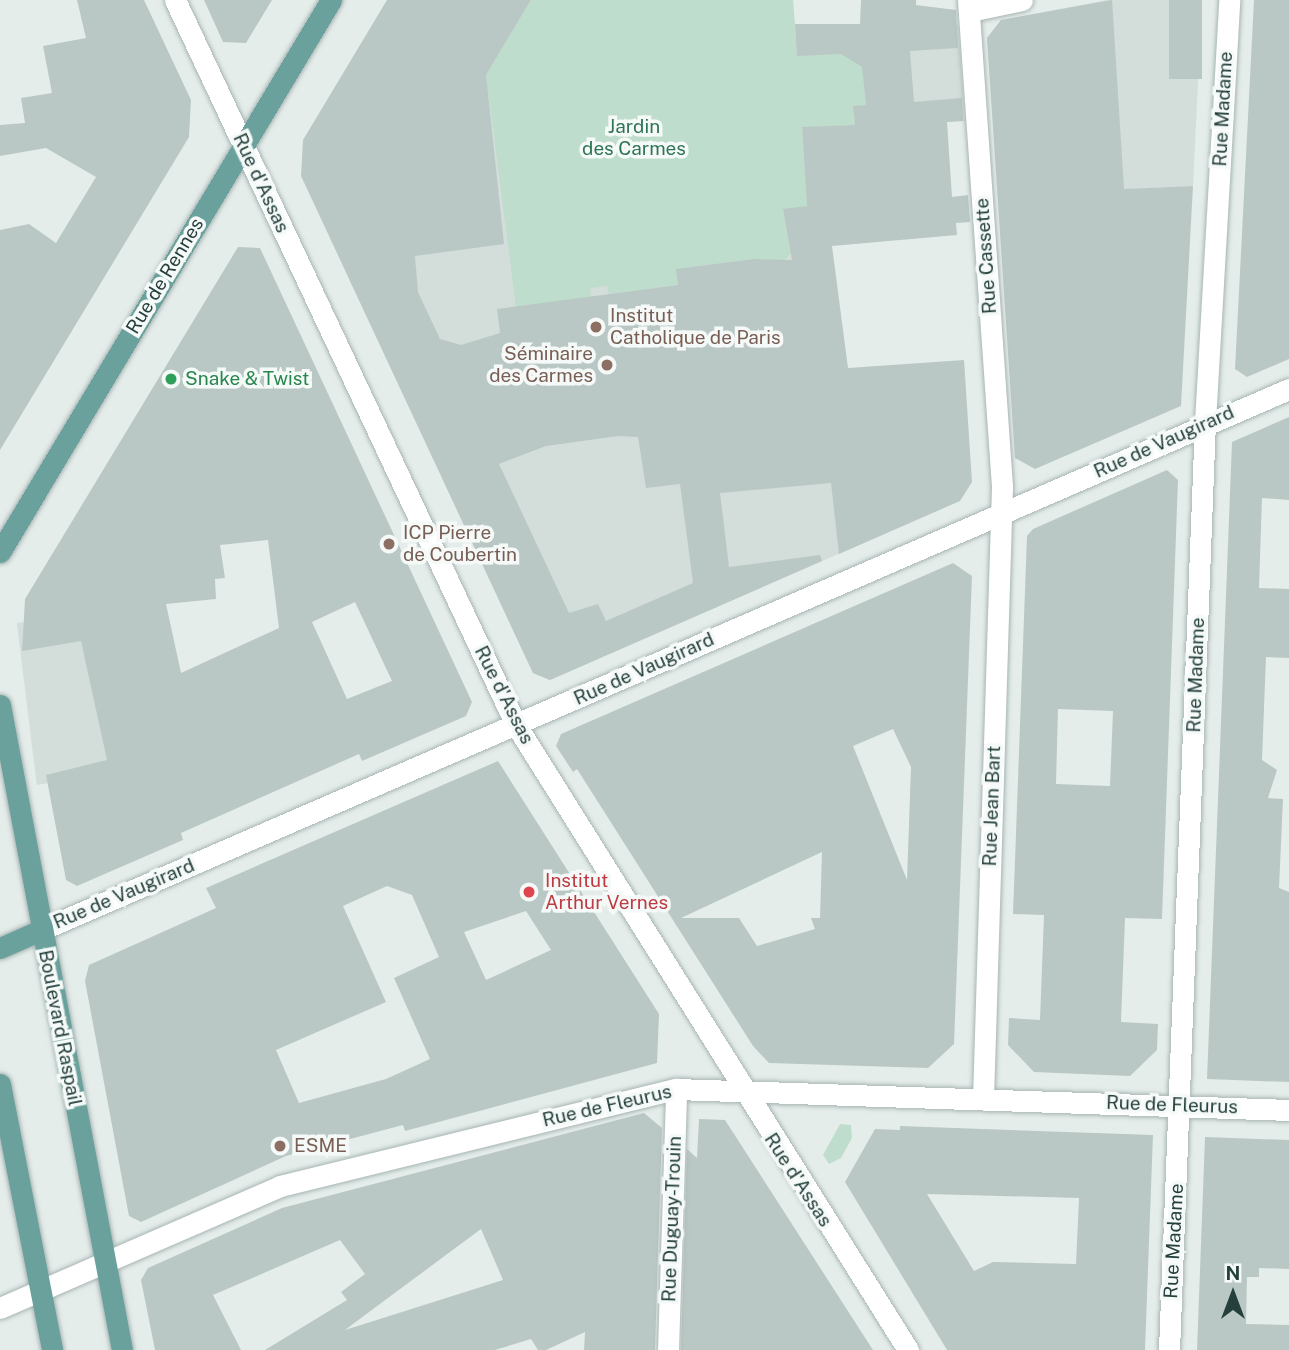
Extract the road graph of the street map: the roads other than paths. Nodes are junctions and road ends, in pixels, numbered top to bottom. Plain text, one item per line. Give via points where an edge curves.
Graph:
1 (175, 0) edge
2 (331, 0) edge
3 (1022, 0) edge
4 (1229, 0) edge
5 (968, 6) edge
6 (243, 145) junction
7 (1289, 389) edge
8 (1205, 422) junction
9 (1001, 513) junction
10 (0, 552) edge
11 (0, 705) edge
12 (516, 725) junction
13 (41, 930) junction
14 (0, 948) edge
15 (0, 1084) edge
16 (676, 1089) junction
17 (740, 1090) junction
18 (983, 1099) junction
19 (1179, 1106) junction
20 (1289, 1110) edge
21 (104, 1259) junction
22 (41, 1290) junction
23 (0, 1308) edge
24 (52, 1350) edge
25 (122, 1350) edge
26 (668, 1350) edge
27 (908, 1350) edge
28 (1169, 1350) edge

1 - 6 street, Rue d'Assas
2 - 6 main road, Rue de Rennes
3 - 5 street
4 - 8 street, Rue Madame
5 - 9 street, Rue Cassette
6 - 10 main road, Rue de Rennes
6 - 12 street, Rue d'Assas
7 - 8 street, Rue de Vaugirard
8 - 9 street, Rue de Vaugirard
8 - 19 street, Rue Madame
9 - 12 street, Rue de Vaugirard
9 - 18 street, Rue Jean Bart
11 - 13 main road, Boulevard Raspail
12 - 13 street, Rue de Vaugirard
12 - 17 street, Rue d'Assas
13 - 14 main road, Rue de Vaugirard
13 - 21 main road, Boulevard Raspail
15 - 22 main road
16 - 17 street, Rue de Fleurus
16 - 21 street, Rue de Fleurus via 280,1186
16 - 26 street, Rue Duguay-Trouin
17 - 18 street, Rue de Fleurus
17 - 27 street, Rue d'Assas
18 - 19 street, Rue de Fleurus
19 - 20 street, Rue de Fleurus
19 - 28 street, Rue Madame
21 - 22 street, Rue de Fleurus
21 - 25 main road, Boulevard Raspail
22 - 23 street, Rue de Fleurus
22 - 24 main road

